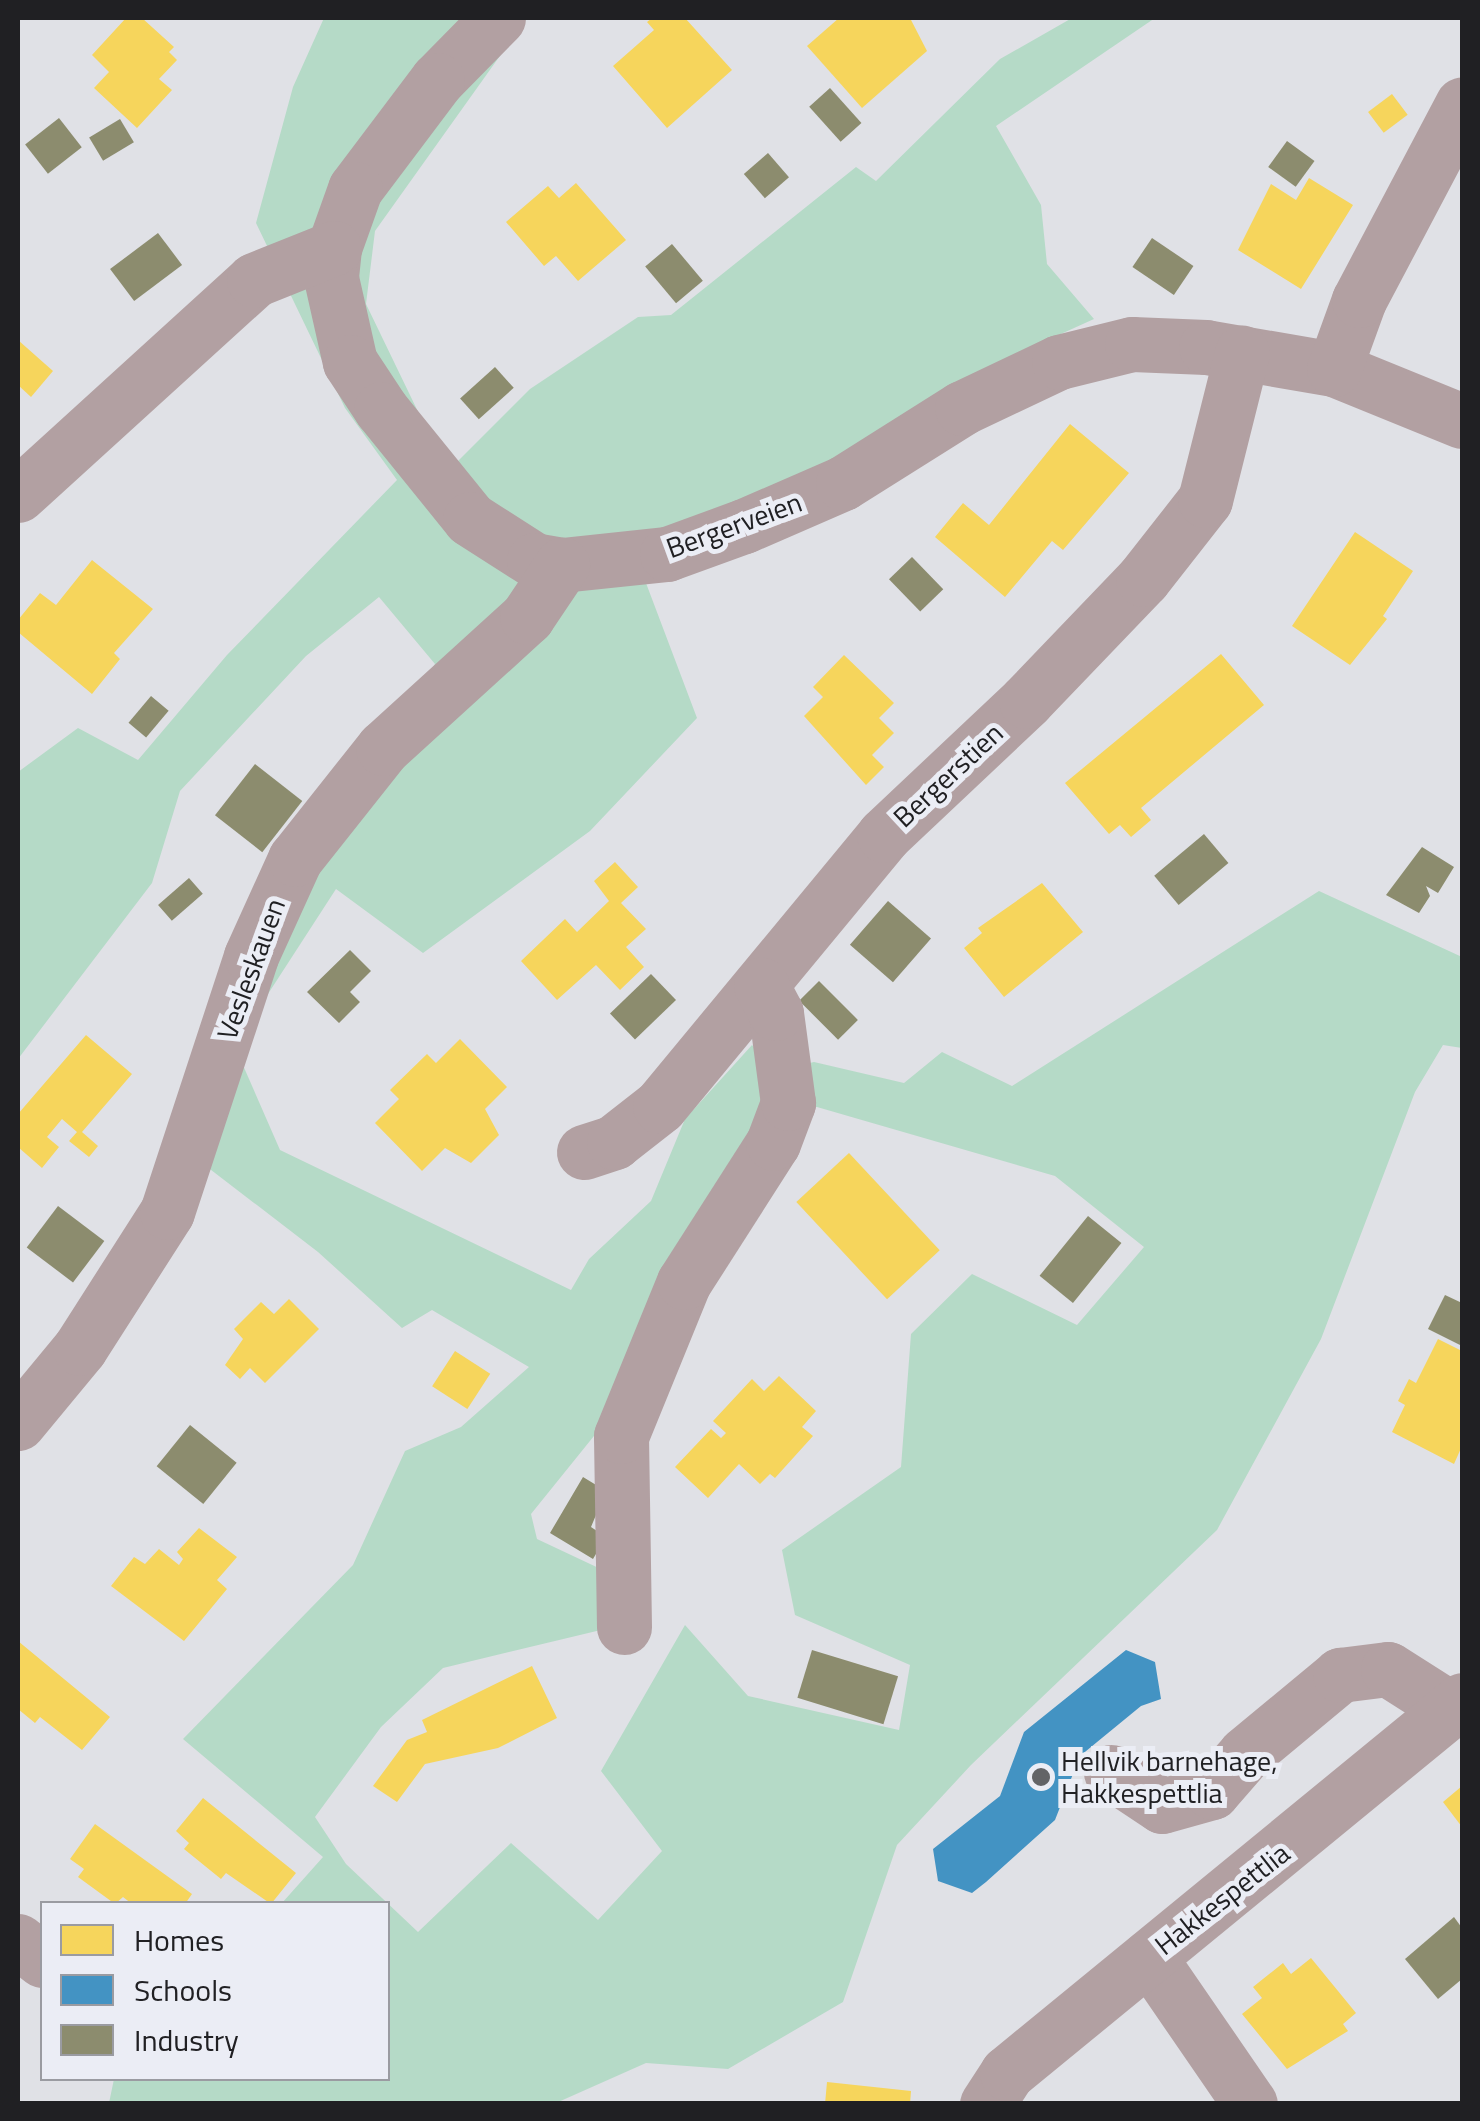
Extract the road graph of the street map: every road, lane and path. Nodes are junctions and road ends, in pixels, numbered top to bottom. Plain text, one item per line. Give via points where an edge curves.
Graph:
1 (498, 18) edge
2 (1462, 105) edge
3 (334, 248) junction
4 (1242, 353) junction
5 (1334, 369) junction
6 (1462, 421) edge
7 (18, 495) edge
8 (562, 566) junction
9 (760, 985) junction
10 (584, 1152) dead end
11 (18, 1423) edge
12 (624, 1627) dead end
13 (1457, 1705) edge
14 (1111, 1772) dead end
15 (18, 1942) edge
16 (1149, 1957) junction
17 (40, 1958) edge
18 (987, 2104) edge
19 (1250, 2104) edge

1 - 3 street, Bergerveien via 386,142 355,188
2 - 5 street via 1359,300
3 - 7 street via 254,280
3 - 8 street, Bergerveien via 331,278 350,362 380,409 470,519 503,544
4 - 5 street, Bergerveien
4 - 8 street, Bergerveien via 1132,344 1059,362 962,408 844,483 744,526 667,554
4 - 9 street, Bergerstien via 1205,500 1143,579 1026,702 884,835
5 - 6 street, Bergerveien
8 - 11 street, Vesleskauen via 527,617 383,748 295,860 251,956 167,1212 80,1348
9 - 10 street, Bergerstien via 660,1106 614,1142
9 - 12 street via 776,1013 788,1103 773,1143 684,1282 622,1436
13 - 14 street via 1388,1669 1340,1676 1245,1754 1212,1792 1162,1806
13 - 16 street, Hakkespettlia
15 - 17 street
16 - 18 street, Hakkespettlia via 1007,2074
16 - 19 street

